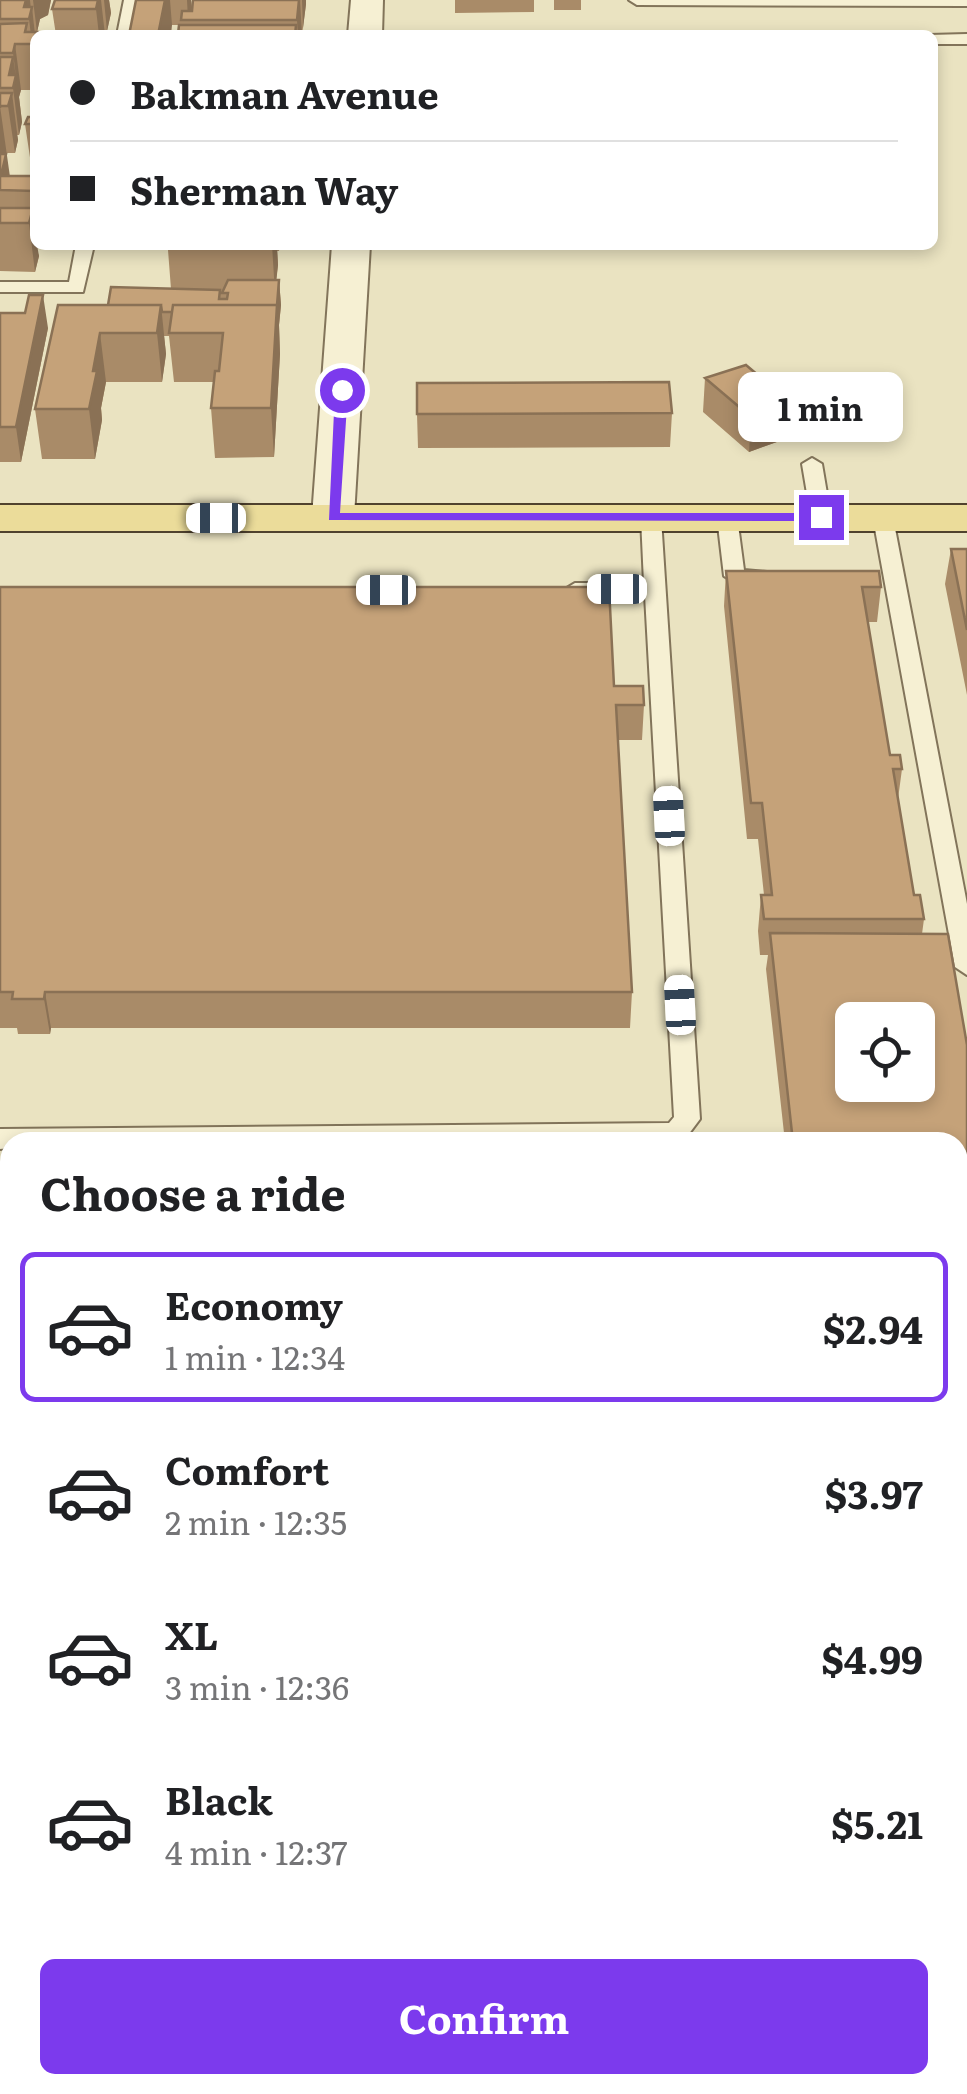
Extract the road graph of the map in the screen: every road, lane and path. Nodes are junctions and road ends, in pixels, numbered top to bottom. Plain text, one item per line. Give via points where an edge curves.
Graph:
1 (132, 0) edge
2 (367, 0) edge
3 (637, 0) edge
4 (967, 1) edge
5 (126, 30) edge
6 (365, 30) edge
7 (938, 39) edge
8 (967, 39) edge
9 (84, 250) edge
10 (351, 250) edge
11 (0, 287) edge
12 (812, 464) dead end
13 (333, 517) junction
14 (727, 517) junction
15 (821, 517) junction
16 (0, 518) edge
17 (651, 518) junction
18 (883, 518) junction
19 (967, 518) edge
20 (788, 576) edge
21 (556, 589) edge
22 (656, 589) junction
23 (957, 860) edge
24 (967, 967) edge
25 (676, 1132) edge

1 - 5 lane
2 - 6 street
3 - 4 lane
7 - 8 lane
9 - 11 lane via 75,296
10 - 13 street
12 - 15 lane
13 - 16 main road
13 - 17 main road
14 - 15 main road
14 - 17 main road
14 - 20 lane via 734,576
15 - 18 main road
17 - 22 lane
18 - 19 main road
18 - 23 lane via 886,577
21 - 22 lane
22 - 25 lane via 687,1119
23 - 24 lane

